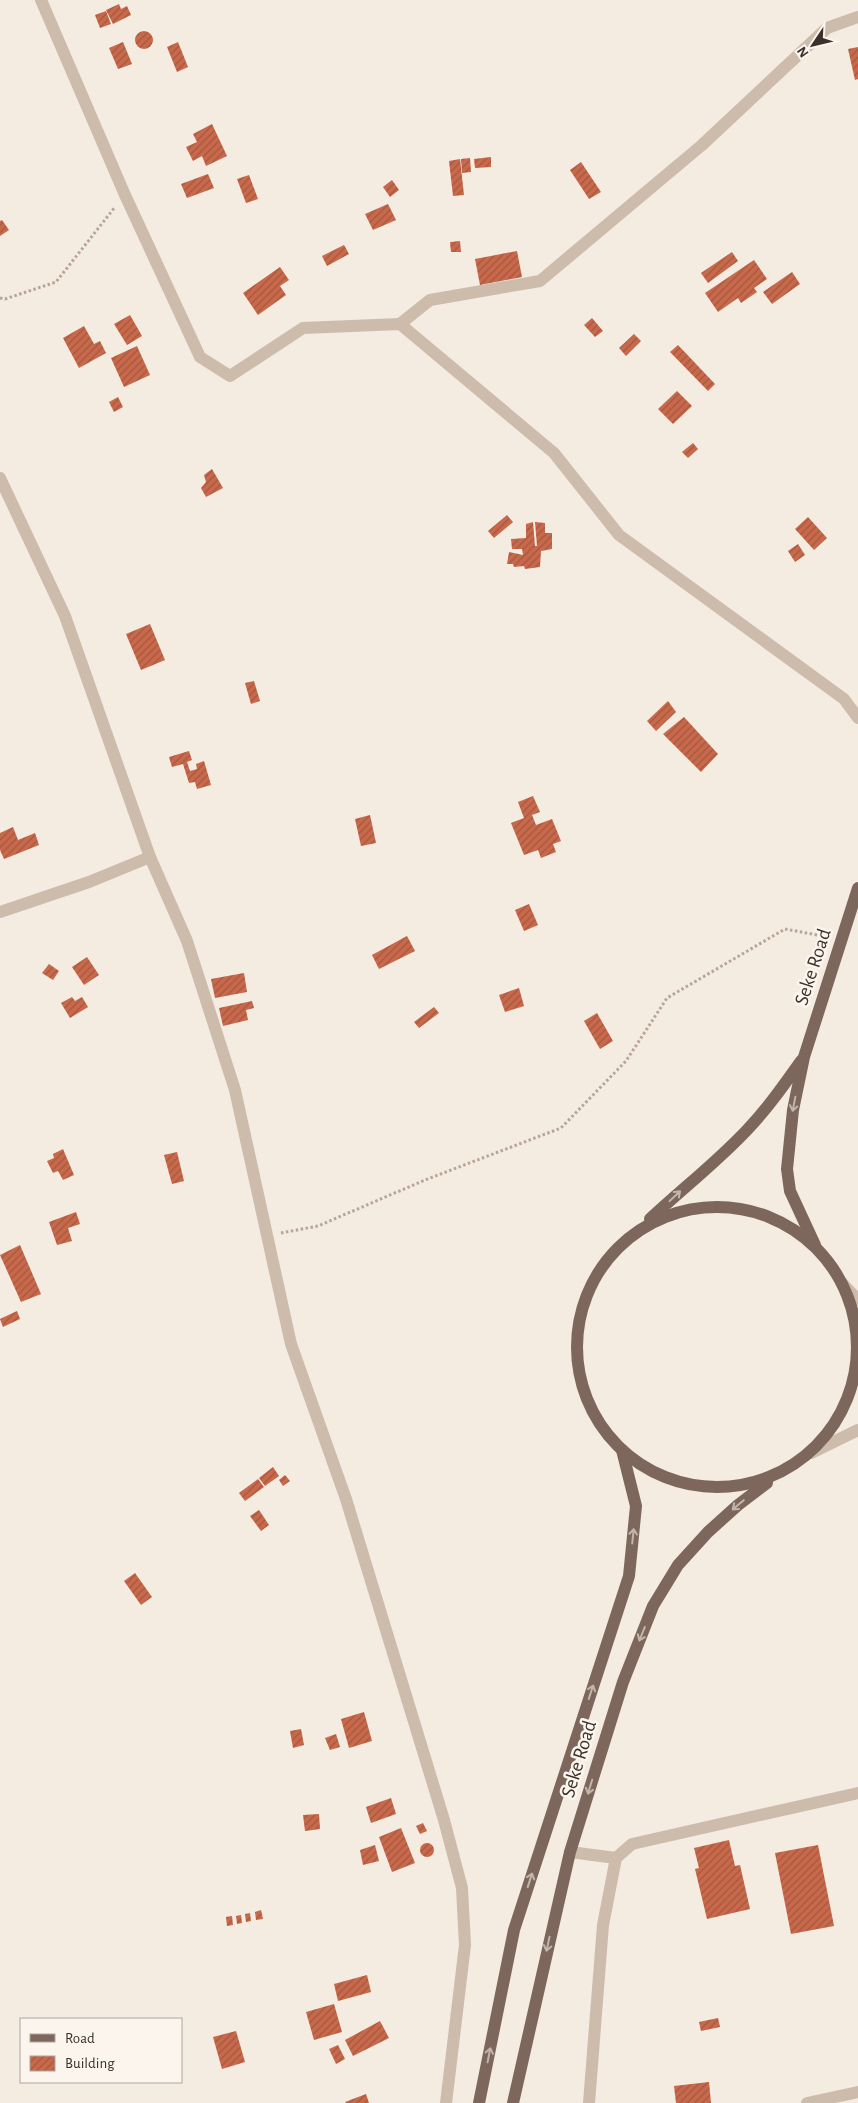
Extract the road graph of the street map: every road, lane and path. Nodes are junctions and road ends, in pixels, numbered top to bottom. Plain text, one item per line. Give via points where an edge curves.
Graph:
1 (41, 0) edge
2 (858, 17) edge
3 (125, 194) junction
4 (0, 298) edge
5 (400, 324) junction
6 (0, 478) edge
7 (858, 718) edge
8 (150, 858) junction
9 (858, 888) edge
10 (0, 912) edge
11 (842, 940) junction
12 (804, 1057) junction
13 (640, 1229) junction
14 (268, 1236) junction
15 (816, 1247) junction
16 (842, 1283) junction
17 (858, 1300) edge
18 (858, 1430) edge
19 (622, 1450) junction
20 (811, 1453) junction
21 (777, 1475) junction
22 (858, 1793) edge
23 (570, 1852) junction
24 (616, 1858) junction
25 (858, 2092) edge
26 (446, 2103) edge
27 (479, 2103) edge
28 (513, 2103) edge
29 (589, 2103) edge
30 (807, 2103) edge

1 - 3 street
2 - 5 street via 827,28 702,145 540,281 430,300
3 - 4 path via 56,282
3 - 5 street via 200,358 230,376 303,328
5 - 7 street via 554,453 619,535 844,699
6 - 8 street via 65,616
8 - 10 street
8 - 14 street via 187,941 235,1090
9 - 11 main road, Seke Road
11 - 12 main road, Seke Road
11 - 14 path via 786,929 667,998 626,1061 561,1128 425,1180 318,1226
13 -> 12 main road via 748,1130
12 -> 15 main road via 793,1110 787,1169 790,1191
13 - 15 main road, Seke Road via 668,1215 699,1207 731,1207 762,1214 791,1227
13 - 19 main road, Seke Road via 600,1268 587,1294 579,1321 576,1349 589,1404 603,1429
14 - 26 street via 291,1344 346,1499 462,1888 465,1946
15 - 16 main road, Seke Road
16 - 17 street
16 - 20 main road, Seke Road via 853,1312 858,1342 856,1373 847,1403 832,1429
18 - 20 street
19 - 21 main road, Seke Road via 644,1467 669,1479 696,1486 732,1487
27 -> 19 main road, Seke Road via 514,1930 629,1576 636,1506
20 - 21 main road, Seke Road
21 -> 23 main road, Seke Road via 708,1532 678,1565 653,1606 623,1682
22 - 24 street via 632,1844
23 - 24 street
23 -> 28 main road, Seke Road
24 - 29 street via 603,1925
25 - 30 street

